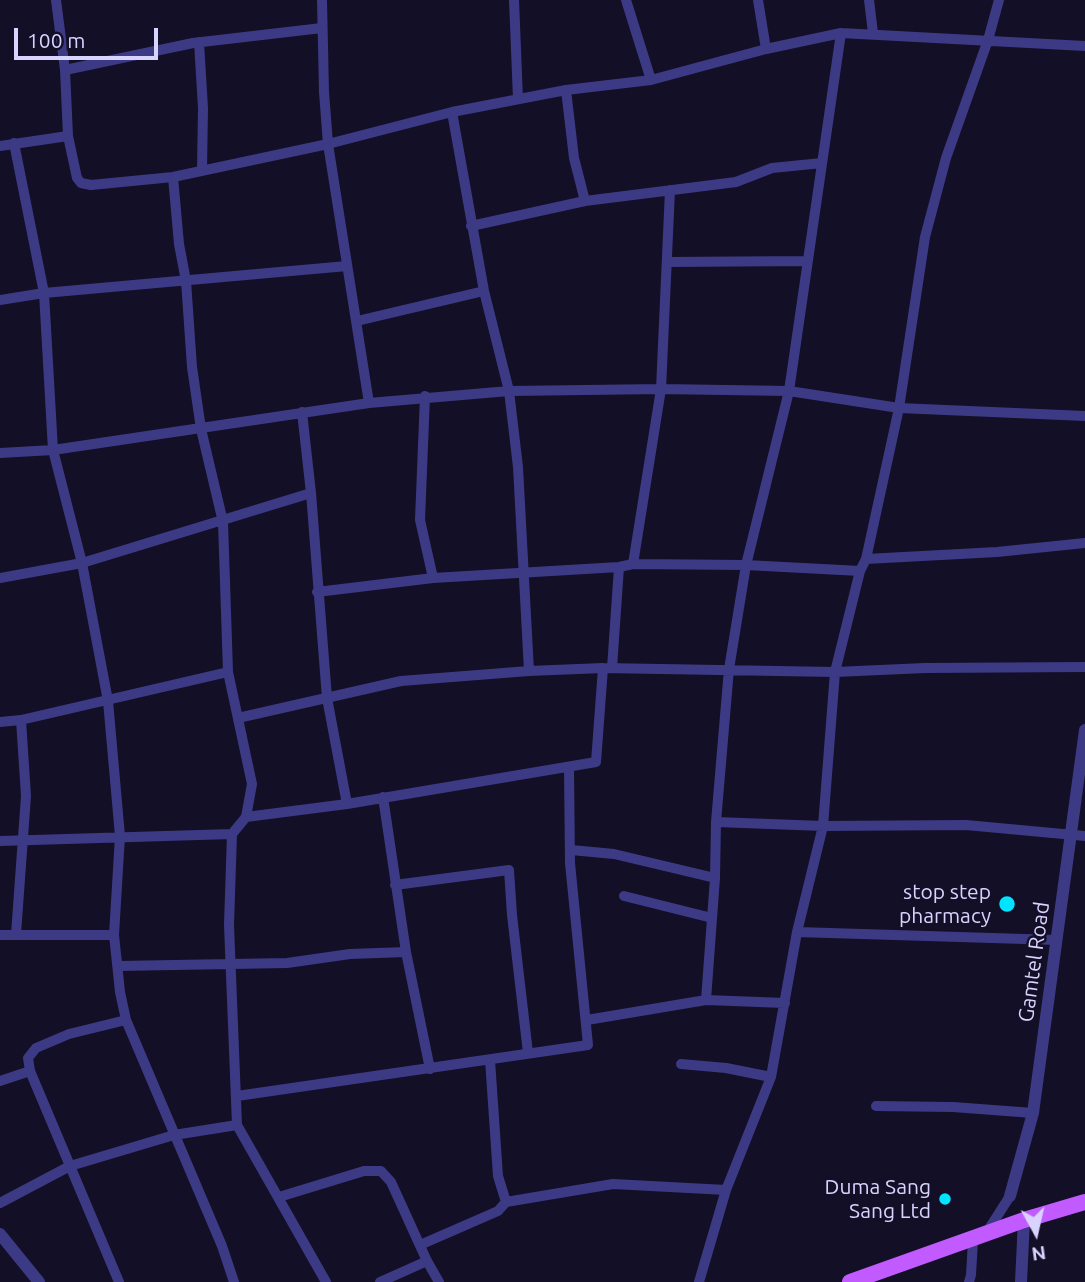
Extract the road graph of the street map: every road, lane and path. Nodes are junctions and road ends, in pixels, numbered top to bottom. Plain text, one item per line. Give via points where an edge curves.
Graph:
1 (56, 0) edge
2 (322, 0) edge
3 (514, 0) edge
4 (626, 0) edge
5 (758, 0) edge
6 (869, 0) edge
7 (999, 0) edge
8 (322, 28) junction
9 (841, 33) junction
10 (873, 33) junction
11 (988, 40) junction
12 (199, 42) junction
13 (1085, 46) edge
14 (766, 49) junction
15 (65, 70) junction
16 (651, 80) junction
17 (566, 90) junction
18 (518, 99) junction
19 (452, 113) junction
20 (68, 136) junction
21 (14, 143) junction
22 (328, 144) junction
23 (0, 146) edge
24 (822, 163) junction
25 (202, 170) junction
26 (173, 177) junction
27 (670, 190) junction
28 (585, 201) junction
29 (471, 226) junction
30 (808, 261) junction
31 (668, 262) junction
32 (347, 267) junction
33 (186, 281) junction
34 (484, 291) junction
35 (44, 293) junction
36 (0, 300) edge
37 (357, 321) junction
38 (660, 389) junction
39 (509, 391) junction
40 (789, 391) junction
41 (425, 396) junction
42 (369, 403) junction
43 (899, 408) junction
44 (302, 412) junction
45 (1085, 416) edge
46 (201, 429) junction
47 (53, 450) junction
48 (0, 453) edge
49 (311, 493) junction
50 (223, 522) junction
51 (1085, 543) edge
52 (866, 559) junction
53 (82, 563) junction
54 (634, 564) junction
55 (746, 565) junction
56 (619, 567) junction
57 (860, 571) junction
58 (525, 573) junction
59 (0, 578) edge
60 (433, 579) junction
61 (317, 592) junction
62 (1085, 667) edge
63 (608, 668) junction
64 (729, 669) junction
65 (529, 671) junction
66 (228, 672) junction
67 (835, 673) junction
68 (327, 698) junction
69 (108, 701) junction
70 (238, 718) junction
71 (21, 720) junction
72 (0, 722) edge
73 (1085, 730) edge
74 (569, 768) junction
75 (383, 797) junction
76 (347, 804) junction
77 (246, 817) junction
78 (716, 822) junction
79 (823, 826) junction
80 (232, 834) junction
81 (1078, 835) edge
82 (120, 836) junction
83 (24, 839) junction
84 (0, 841) edge
85 (571, 850) junction
86 (715, 878) junction
87 (395, 885) junction
88 (624, 896) dead end
89 (712, 918) junction
90 (797, 932) junction
91 (0, 934) edge
92 (16, 934) junction
93 (114, 935) junction
94 (1057, 940) junction
95 (406, 952) junction
96 (232, 963) junction
97 (118, 966) junction
98 (706, 1000) junction
99 (785, 1003) junction
100 (126, 1020) junction
101 (587, 1020) junction
102 (528, 1053) junction
103 (490, 1060) junction
104 (681, 1065) dead end
105 (429, 1069) junction
106 (30, 1070) junction
107 (771, 1077) junction
108 (0, 1081) edge
109 (237, 1096) junction
110 (876, 1106) dead end
111 (1033, 1113) junction
112 (237, 1125) junction
113 (174, 1135) junction
114 (71, 1166) junction
115 (726, 1190) junction
116 (1010, 1196) joint
117 (279, 1197) junction
118 (506, 1202) junction
119 (1085, 1202) edge
120 (0, 1203) edge
121 (1024, 1220) junction
122 (0, 1234) edge
123 (979, 1237) junction
124 (420, 1245) junction
125 (427, 1261) junction
126 (39, 1282) edge
127 (119, 1282) edge
128 (234, 1282) edge
129 (326, 1282) edge
130 (380, 1282) edge
131 (439, 1282) edge
132 (699, 1282) edge
133 (850, 1282) edge
134 (969, 1282) edge
135 (1021, 1282) edge

1 - 15 street
2 - 8 street
3 - 18 street
4 - 16 street
5 - 14 street
6 - 10 street
7 - 11 street
8 - 12 street
8 - 22 street
9 - 10 street
9 - 14 street
9 - 24 street
10 - 11 street
11 - 13 street
11 - 43 street via 946,158 925,237
12 - 15 street
12 - 25 street
14 - 16 street
15 - 20 street
16 - 17 street
17 - 18 street
17 - 28 street via 574,158
18 - 19 street
19 - 22 street
19 - 29 street
20 - 21 street
20 - 26 street via 81,183
21 - 23 street
21 - 35 street
22 - 25 street
22 - 32 street
24 - 27 street via 772,168 736,183
24 - 30 street
25 - 26 street
26 - 33 street
27 - 28 street
27 - 31 street
28 - 29 street
29 - 34 street
30 - 31 street
30 - 40 street
31 - 38 street
32 - 33 street
32 - 37 street
33 - 35 street
33 - 46 street
34 - 37 street
34 - 39 street
35 - 36 street
35 - 47 street
37 - 42 street
38 - 39 street
38 - 40 street
38 - 54 street
39 - 41 street
39 - 58 street
40 - 43 street
40 - 55 street
41 - 42 street
41 - 60 street via 420,520
42 - 44 street
43 - 45 street
43 - 52 street
44 - 46 street
44 - 49 street
46 - 47 street
46 - 50 street
47 - 48 street
47 - 53 street
49 - 50 street
49 - 61 street
50 - 53 street
50 - 66 street
51 - 52 street
52 - 57 street
53 - 59 street
53 - 69 street
54 - 55 street
54 - 56 street
55 - 57 street
55 - 64 street
56 - 58 street
56 - 63 street
57 - 67 street
58 - 60 street
58 - 65 street
60 - 61 street
61 - 68 street
62 - 67 street
63 - 64 street
63 - 65 street
63 - 74 street via 596,762
64 - 67 street
64 - 78 street
65 - 68 street via 401,681
66 - 69 street
66 - 70 street
67 - 79 street
68 - 70 street
68 - 76 street
69 - 71 street
69 - 82 street
70 - 77 street via 252,784
71 - 72 street
71 - 83 street
73 - 81 street, Gamtel Road
74 - 75 street
74 - 85 street
75 - 76 street
75 - 87 street
76 - 77 street
77 - 80 street
78 - 79 street
78 - 86 street
79 - 81 street via 966,825
79 - 90 street
80 - 82 street
80 - 96 street
81 - 94 street, Gamtel Road
82 - 83 street
82 - 93 street
83 - 84 street
83 - 92 street
85 - 86 street via 614,854
85 - 101 street
86 - 89 street
87 - 95 street
87 - 102 street via 509,870
88 - 89 street
89 - 98 street
90 - 94 street
90 - 99 street
91 - 92 street
92 - 93 street
93 - 97 street
94 - 111 street, Gamtel Road
95 - 96 street
95 - 105 street
96 - 97 street
96 - 109 street
97 - 100 street
98 - 99 street
98 - 101 street
99 - 107 street
100 - 106 street via 69,1034 36,1048 28,1058
100 - 113 street
101 - 102 street via 588,1045
102 - 103 street
103 - 105 street
103 - 118 street via 498,1176
104 - 107 street
105 - 109 street
106 - 108 street
106 - 114 street
107 - 115 street
109 - 112 street
110 - 111 street
111 - 116 street, Gamtel Road
112 - 113 street
112 - 117 street
113 - 114 street
113 - 128 street
114 - 120 street
114 - 127 street
115 - 118 street via 613,1184
115 - 132 street
116 - 123 street
117 - 124 street via 364,1171 381,1171 391,1182
117 - 129 street
118 - 124 street via 498,1211
119 - 121 main road
121 - 123 main road
121 - 135 street
122 - 126 street
123 - 133 main road
123 - 134 street
124 - 125 street
125 - 130 street
125 - 131 street

